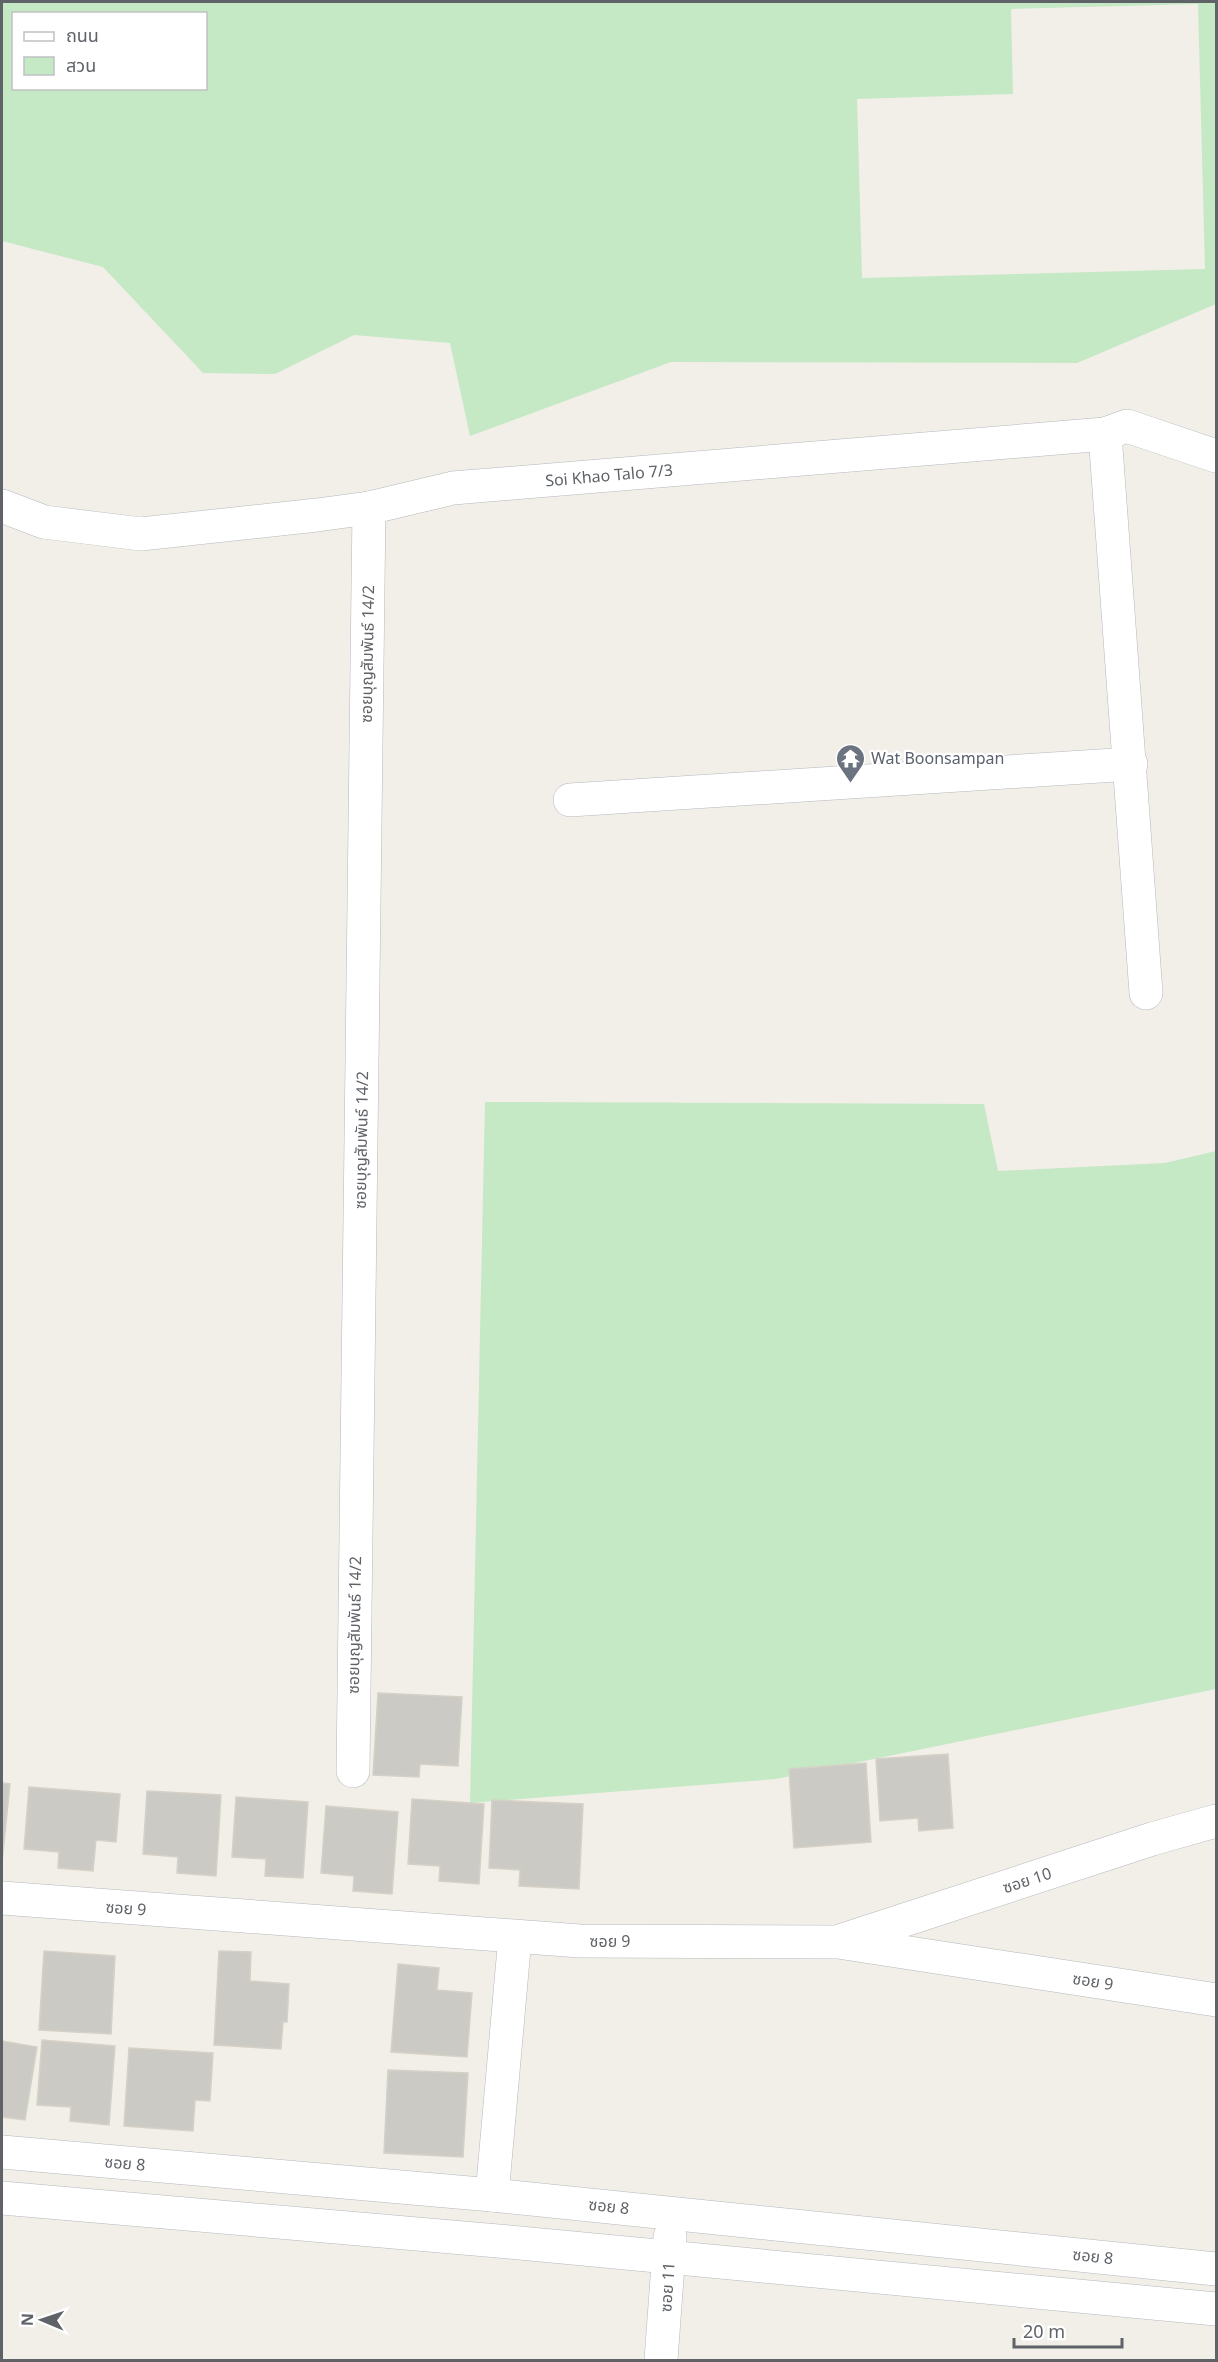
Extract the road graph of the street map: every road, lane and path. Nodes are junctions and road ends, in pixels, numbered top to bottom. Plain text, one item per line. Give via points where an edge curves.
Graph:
1 (1105, 434) junction
2 (1216, 456) edge
3 (2, 506) edge
4 (369, 508) junction
5 (1131, 764) junction
6 (570, 800) dead end
7 (1146, 993) dead end
8 (353, 1772) dead end
9 (1216, 1821) edge
10 (2, 1898) edge
11 (515, 1937) junction
12 (838, 1942) junction
13 (1216, 2000) edge
14 (2, 2152) edge
15 (492, 2195) junction
16 (2, 2198) edge
17 (672, 2212) junction
18 (669, 2257) junction
19 (1216, 2269) edge
20 (1216, 2309) edge
21 (661, 2361) edge

1 - 2 street, Soi Khao Talo 7/3 via 1127,426
1 - 4 street, Soi Khao Talo 7/3 via 453,488
1 - 5 street
3 - 4 street, Soi Khao Talo 7/3 via 44,522 141,534
4 - 8 street, ซอยบุญสัมพันธ์ 14/2
5 - 6 street
5 - 7 street
9 - 12 street, ซอย 10
10 - 11 street, ซอย 9
11 - 12 street, ซอย 9
11 - 15 street
12 - 13 street, ซอย 9
14 - 15 street, ซอย 8
15 - 17 street, ซอย 8
16 - 18 street
17 - 18 street, ซอย 11
17 - 19 street, ซอย 8
18 - 20 street
18 - 21 street, ซอย 11

